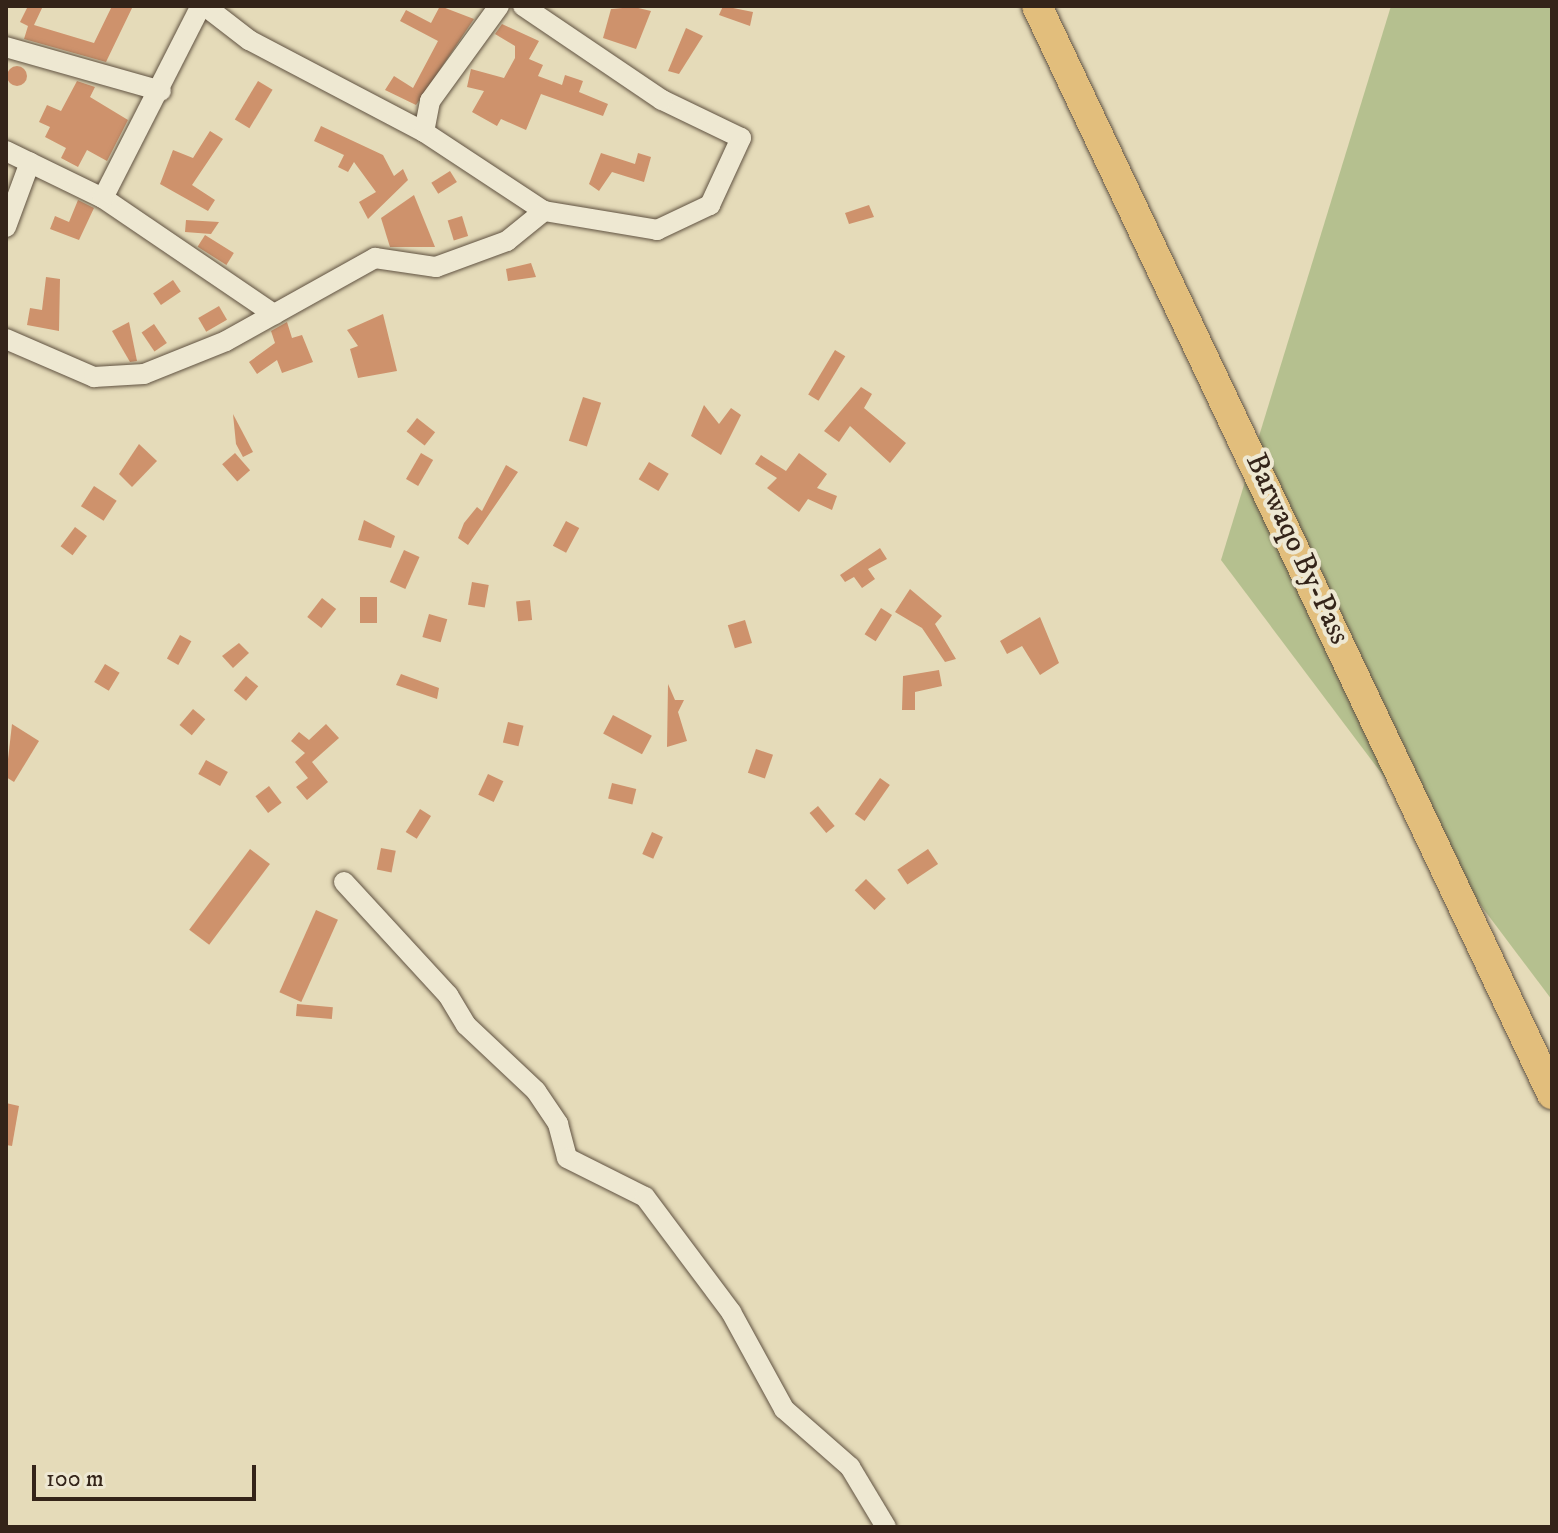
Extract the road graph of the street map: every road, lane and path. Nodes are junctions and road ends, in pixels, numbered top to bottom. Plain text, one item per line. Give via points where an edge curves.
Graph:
1 (203, 6) edge
2 (499, 6) edge
3 (523, 6) edge
4 (1037, 6) edge
5 (6, 47) edge
6 (161, 91) junction
7 (424, 132) junction
8 (6, 151) edge
9 (30, 162) junction
10 (103, 198) junction
11 (544, 211) junction
12 (6, 227) edge
13 (274, 314) junction
14 (6, 339) edge
15 (344, 882) dead end
16 (1552, 1094) edge
17 (886, 1527) edge

1 - 6 street
1 - 7 street via 305,73
2 - 7 street via 430,101
3 - 11 street via 662,100 741,138 727,181 685,221 657,230
4 - 16 highway, Barwaqo By-Pass
5 - 6 street
6 - 10 street
7 - 11 street
8 - 9 street
9 - 10 street
9 - 12 street
10 - 13 street
11 - 13 street via 507,241 436,267 375,258
13 - 14 street via 181,362 108,379
15 - 17 street via 448,995 466,1025 536,1091 558,1124 567,1158 645,1197 731,1312 784,1409 850,1467

